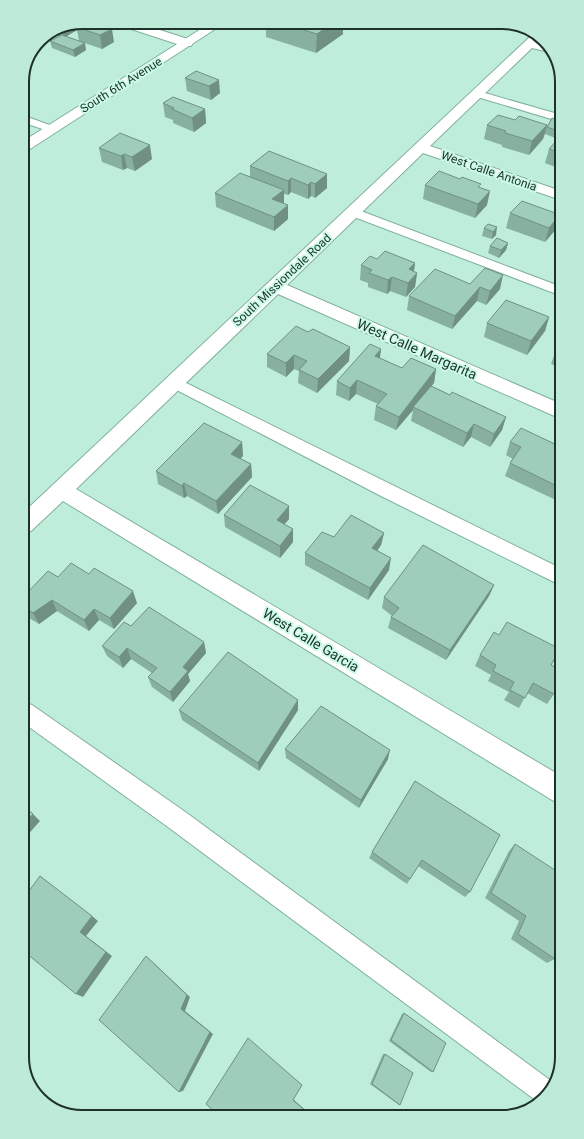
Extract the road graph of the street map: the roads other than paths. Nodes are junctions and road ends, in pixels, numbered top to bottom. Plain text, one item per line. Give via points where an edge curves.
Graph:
1 (144, 29) edge
2 (209, 29) edge
3 (534, 39) edge
4 (187, 43) junction
5 (478, 94) junction
6 (555, 117) edge
7 (29, 121) edge
8 (52, 129) junction
9 (29, 144) edge
10 (421, 148) junction
11 (555, 194) edge
12 (353, 212) junction
13 (275, 286) junction
14 (555, 289) edge
15 (174, 382) junction
16 (555, 410) edge
17 (61, 490) junction
18 (29, 520) edge
19 (555, 574) edge
20 (29, 715) edge
21 (555, 787) edge
22 (543, 1091) edge

1 - 4 street
2 - 4 street, South 6th Avenue
3 - 5 street, South Missiondale Road
4 - 8 street, South 6th Avenue
5 - 6 lane
5 - 10 street, South Missiondale Road
7 - 8 lane
8 - 9 street, South 6th Avenue
10 - 11 street, West Calle Antonia
10 - 12 street, South Missiondale Road
12 - 13 street, South Missiondale Road
12 - 14 lane
13 - 15 street, South Missiondale Road
13 - 16 street, West Calle Margarita
15 - 17 street, South Missiondale Road
15 - 19 lane via 380,488
17 - 18 street, South Missiondale Road
17 - 21 street, West Calle Garcia
20 - 22 lane via 176,818

